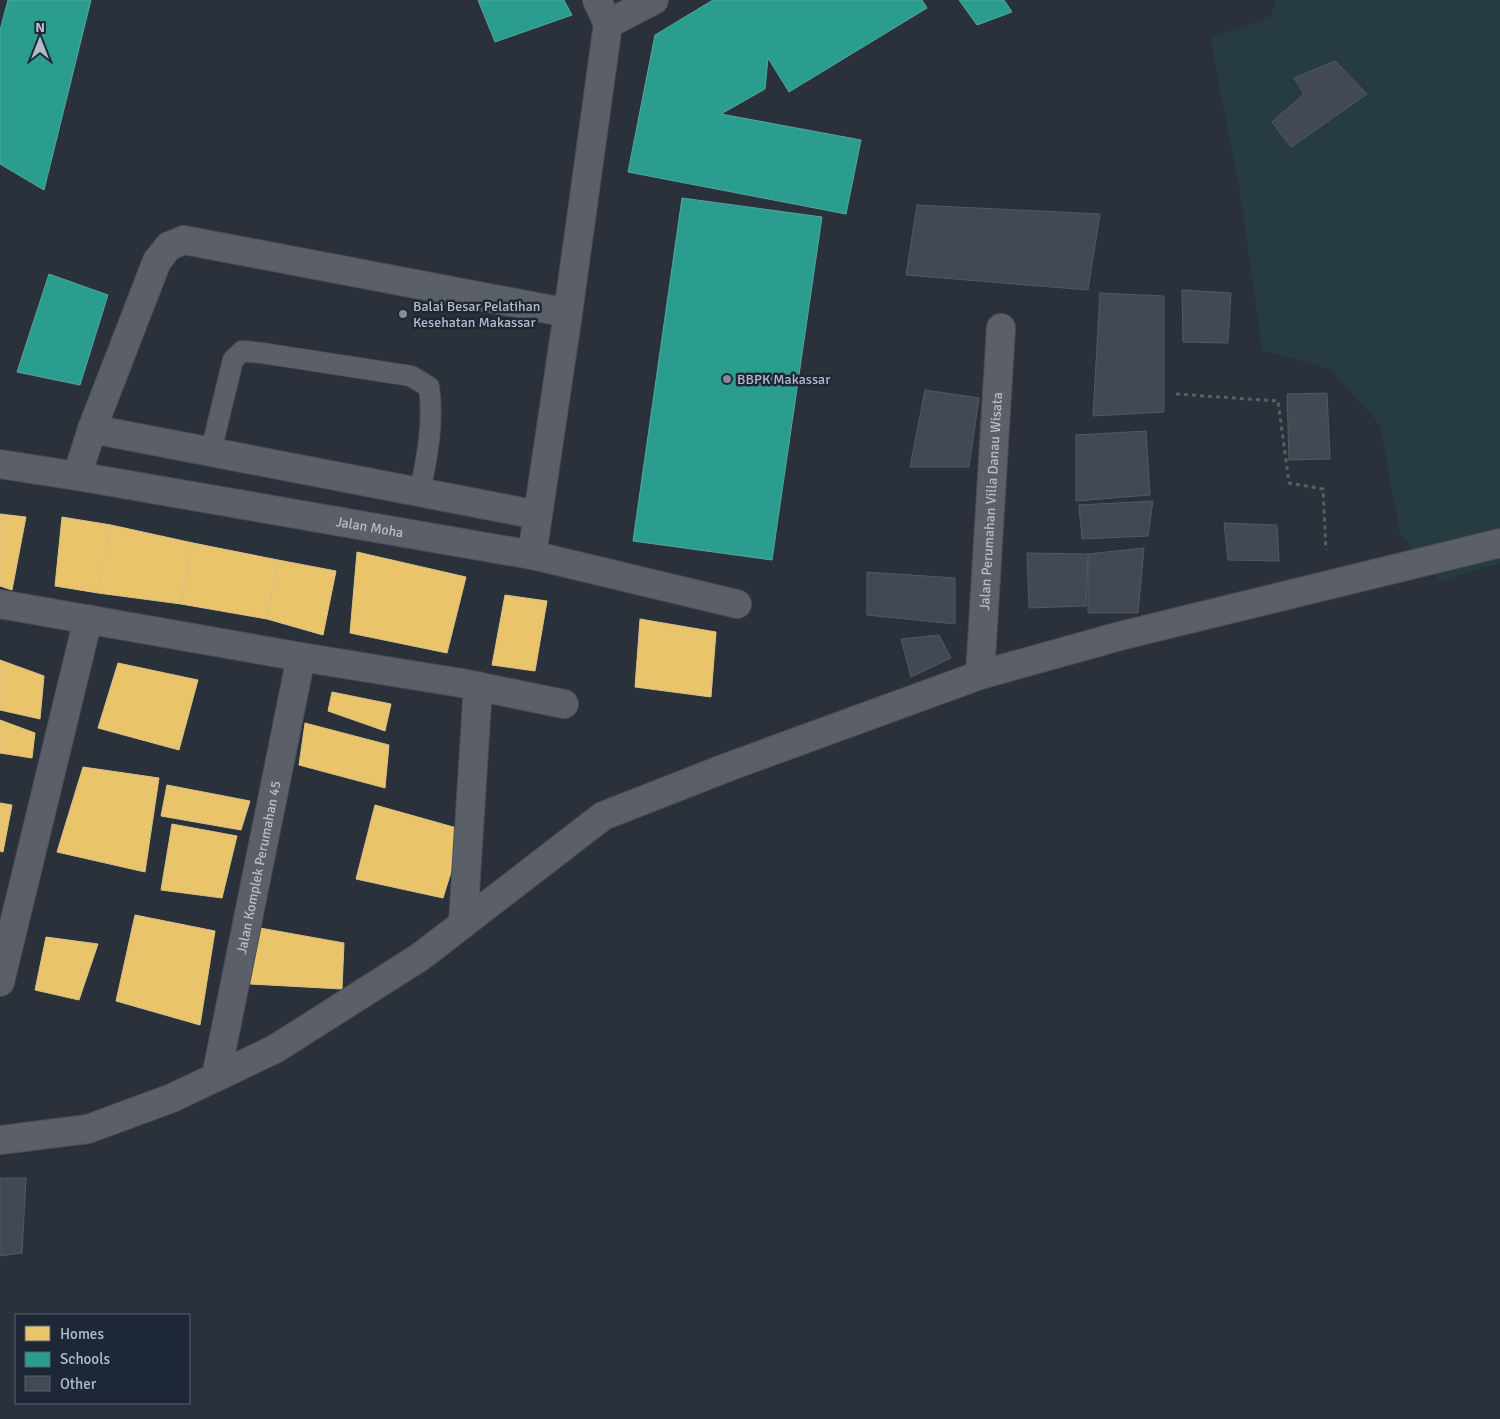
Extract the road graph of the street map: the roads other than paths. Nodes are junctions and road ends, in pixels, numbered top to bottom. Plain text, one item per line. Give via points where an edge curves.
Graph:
1 (597, 0) edge
2 (654, 0) edge
3 (608, 24) junction
4 (568, 313) junction
5 (1001, 328) dead end
6 (92, 429) junction
7 (211, 452) junction
8 (0, 464) edge
9 (77, 476) junction
10 (420, 492) junction
11 (538, 515) junction
12 (1500, 543) edge
13 (532, 555) junction
14 (0, 604) edge
15 (737, 604) dead end
16 (88, 619) junction
17 (301, 658) junction
18 (980, 675) junction
19 (478, 686) junction
20 (564, 704) dead end
21 (463, 924) junction
22 (0, 982) edge
23 (216, 1077) junction
24 (0, 1140) edge

1 - 3 street
2 - 3 street
3 - 4 street
4 - 6 street via 184,240 169,246 157,261
4 - 11 street
5 - 18 street, Jalan Perumahan Villa Danau Wisata
6 - 7 street
6 - 9 street
7 - 10 street
7 - 10 lane via 233,360 242,351 411,376 429,387 432,405 430,442
8 - 9 street, Jalan Moha
9 - 13 street, Jalan Moha
10 - 11 street
11 - 13 street
12 - 18 street via 1120,636
13 - 15 street, Jalan Moha
14 - 16 street
16 - 17 street
16 - 22 street
17 - 19 street
17 - 23 street, Jalan Komplek Perumahan 45
18 - 21 street via 603,816
19 - 20 street
19 - 21 street
21 - 23 street via 420,957 275,1049
23 - 24 street via 172,1098 88,1129

